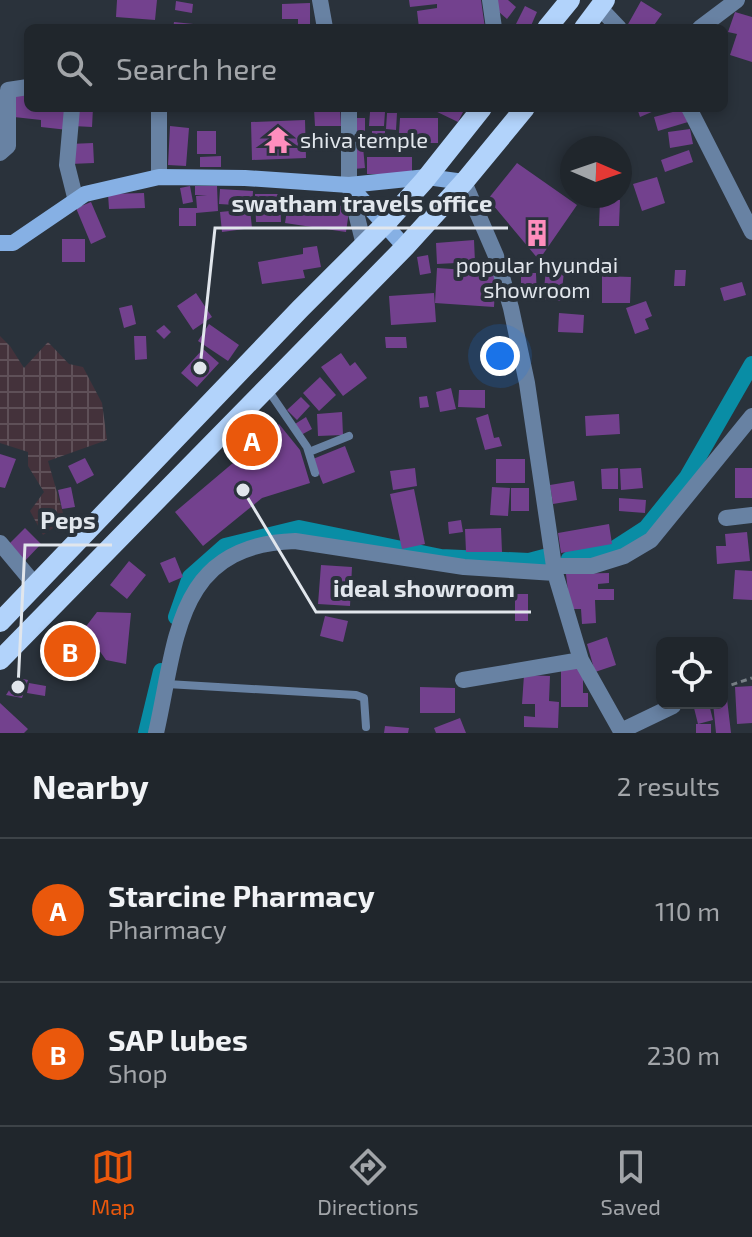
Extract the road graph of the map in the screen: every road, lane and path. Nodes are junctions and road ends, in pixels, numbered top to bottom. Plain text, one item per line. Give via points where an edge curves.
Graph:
1 (320, 0) edge
2 (490, 0) edge
3 (570, 0) edge
4 (737, 0) edge
5 (602, 4) edge
6 (324, 24) edge
7 (493, 24) edge
8 (550, 24) edge
9 (587, 24) edge
10 (616, 24) edge
11 (705, 24) edge
12 (24, 88) edge
13 (72, 112) edge
14 (159, 112) edge
15 (349, 112) edge
16 (479, 112) edge
17 (522, 112) edge
18 (691, 112) edge
19 (0, 153) edge
20 (159, 177) junction
21 (427, 177) junction
22 (464, 182) junction
23 (349, 185) junction
24 (76, 201) junction
25 (386, 223) junction
26 (752, 232) edge
27 (0, 243) edge
28 (364, 245) junction
29 (405, 247) junction
30 (266, 386) junction
31 (752, 416) edge
32 (349, 436) dead end
33 (309, 452) junction
34 (315, 473) dead end
35 (752, 515) edge
36 (726, 518) dead end
37 (0, 543) edge
38 (556, 570) junction
39 (36, 586) junction
40 (0, 622) edge
41 (0, 660) edge
42 (581, 660) junction
43 (752, 678) edge
44 (463, 680) dead end
45 (166, 684) junction
46 (728, 686) edge
47 (667, 709) edge
48 (366, 727) dead end
49 (622, 732) edge
50 (156, 733) edge

1 - 6 street
2 - 7 street
3 - 8 main road
4 - 11 street
5 - 9 main road
5 - 10 street
12 - 19 street via 8,90 8,146
13 - 24 street via 67,165
14 - 20 street
15 - 23 street
16 - 21 main road
17 - 22 main road
18 - 26 street
20 - 23 street
20 - 24 street via 85,194
21 - 22 street
21 - 23 street
21 - 25 main road
22 - 29 main road
22 - 38 street via 496,256 511,308
23 - 25 street
23 - 28 street
24 - 27 street via 13,243
25 - 28 main road
25 - 29 street
28 - 39 main road
29 - 30 main road
30 - 33 lane
30 - 41 main road
31 - 38 street via 651,540 624,556
32 - 33 lane
33 - 34 lane
35 - 36 street
37 - 39 street
38 - 42 street
38 - 45 street via 464,567 295,541 252,547 216,565 189,600
39 - 40 main road
42 - 44 street
42 - 49 street
43 - 46 path
45 - 48 lane via 356,695 366,703
45 - 50 street
47 - 49 street

